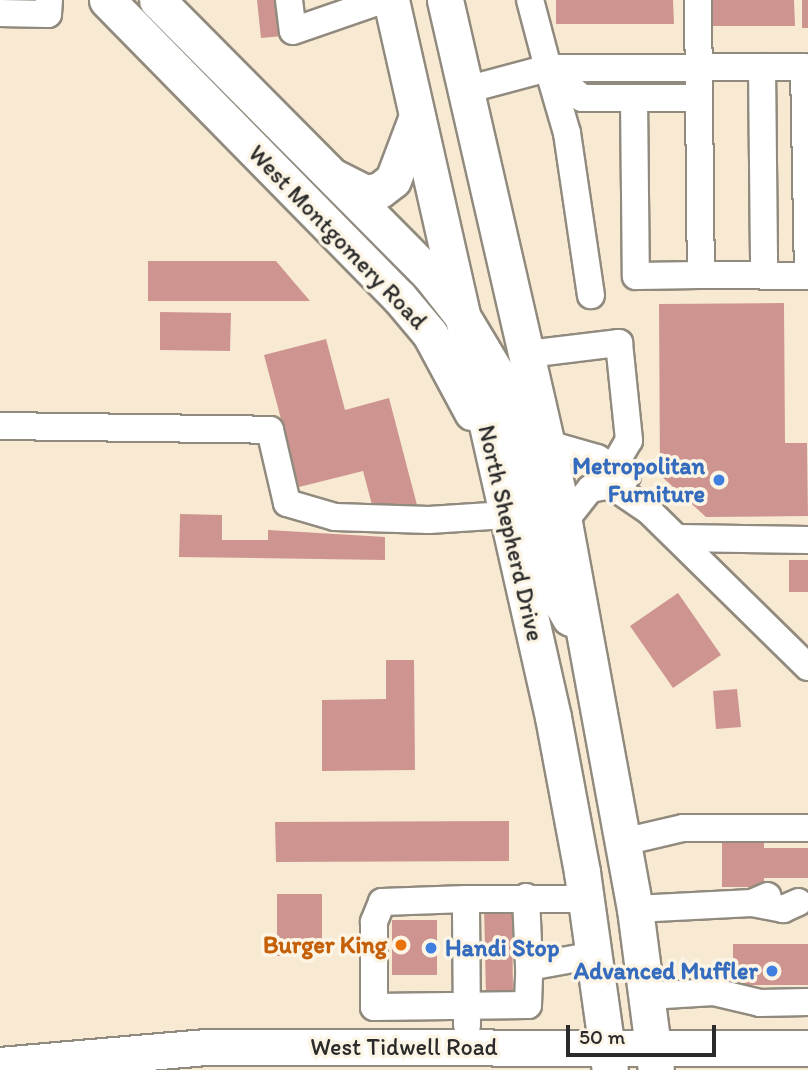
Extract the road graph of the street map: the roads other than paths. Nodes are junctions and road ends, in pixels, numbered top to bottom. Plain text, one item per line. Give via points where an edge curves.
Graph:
1 (48, 0) edge
2 (107, 0) edge
3 (157, 0) edge
4 (289, 0) edge
5 (383, 0) edge
6 (391, 0) edge
7 (445, 0) edge
8 (530, 0) edge
9 (698, 0) edge
10 (0, 13) edge
11 (205, 48) junction
12 (698, 67) junction
13 (762, 67) junction
14 (548, 68) junction
15 (176, 69) junction
16 (806, 88) edge
17 (462, 91) junction
18 (634, 98) junction
19 (699, 98) junction
20 (417, 116) junction
21 (298, 144) junction
22 (274, 170) junction
23 (326, 173) junction
24 (807, 191) edge
25 (701, 275) junction
26 (764, 275) junction
27 (807, 276) edge
28 (591, 295) dead end
29 (462, 316) junction
30 (528, 354) junction
31 (0, 426) edge
32 (548, 444) junction
33 (614, 466) junction
34 (648, 510) junction
35 (506, 515) junction
36 (564, 522) junction
37 (678, 538) junction
38 (808, 540) edge
39 (586, 645) junction
40 (808, 667) edge
41 (808, 828) edge
42 (623, 842) junction
43 (526, 897) junction
44 (586, 899) junction
45 (466, 900) junction
46 (782, 900) edge
47 (635, 908) junction
48 (595, 955) junction
49 (529, 967) junction
50 (648, 996) junction
51 (808, 1002) edge
52 (394, 1008) junction
53 (467, 1009) junction
54 (393, 1047) junction
55 (467, 1047) junction
56 (808, 1048) edge
57 (207, 1058) edge
58 (610, 1059) edge
59 (655, 1059) edge
60 (0, 1065) edge

1 - 10 street via 48,14
2 - 15 main road, West Montgomery Road
3 - 11 main road, West Montgomery Road
4 - 5 street via 293,31
6 - 20 main road, North Shepherd Drive
7 - 17 main road, North Shepherd Drive
8 - 14 street
9 - 12 street
11 - 15 main road
11 - 21 main road, West Montgomery Road
12 - 13 street
12 - 14 street
12 - 19 street
13 - 16 street via 804,67
13 - 26 street
14 - 17 street
14 - 18 street via 582,98
14 - 28 street via 567,133
15 - 22 main road, West Montgomery Road
16 - 24 street
17 - 30 main road, North Shepherd Drive
18 - 19 street
18 - 25 street via 636,276
19 - 25 street
20 - 23 main road via 393,180 380,190 366,193
20 - 29 main road, North Shepherd Drive
21 - 22 main road
21 - 23 main road, West Montgomery Road
22 - 35 main road, West Montgomery Road via 430,334 473,415
23 - 29 main road, West Montgomery Road via 429,274
24 - 27 street
25 - 26 street
26 - 27 street
29 - 35 main road, North Shepherd Drive
29 - 39 main road via 507,391 550,583
30 - 32 main road, North Shepherd Drive
30 - 33 street via 619,343 629,440
31 - 35 street via 270,430 287,503 335,517 429,520
32 - 33 street
32 - 36 main road, North Shepherd Drive
33 - 34 street via 636,483
34 - 36 street via 607,486 590,489
34 - 37 street
35 - 44 main road, North Shepherd Drive via 553,717
36 - 39 main road, North Shepherd Drive
37 - 38 street
37 - 40 street
39 - 42 main road, North Shepherd Drive
41 - 42 street via 683,828
42 - 47 main road, North Shepherd Drive
43 - 44 street
43 - 45 street
43 - 49 street
44 - 48 main road, North Shepherd Drive
45 - 52 street via 382,902 374,922 374,1007
45 - 53 street
46 - 47 street
47 - 50 main road, North Shepherd Drive
48 - 49 street
48 - 58 main road, North Shepherd Drive
49 - 53 street via 528,1005
50 - 51 street via 715,992 760,1003
50 - 59 main road, North Shepherd Drive
52 - 53 street
52 - 54 street
53 - 55 street
54 - 55 main road, West Tidwell Road
54 - 57 main road, West Tidwell Road
55 - 58 main road, West Tidwell Road
56 - 59 main road, West Tidwell Road
57 - 60 main road, West Tidwell Road
58 - 59 main road, West Tidwell Road

